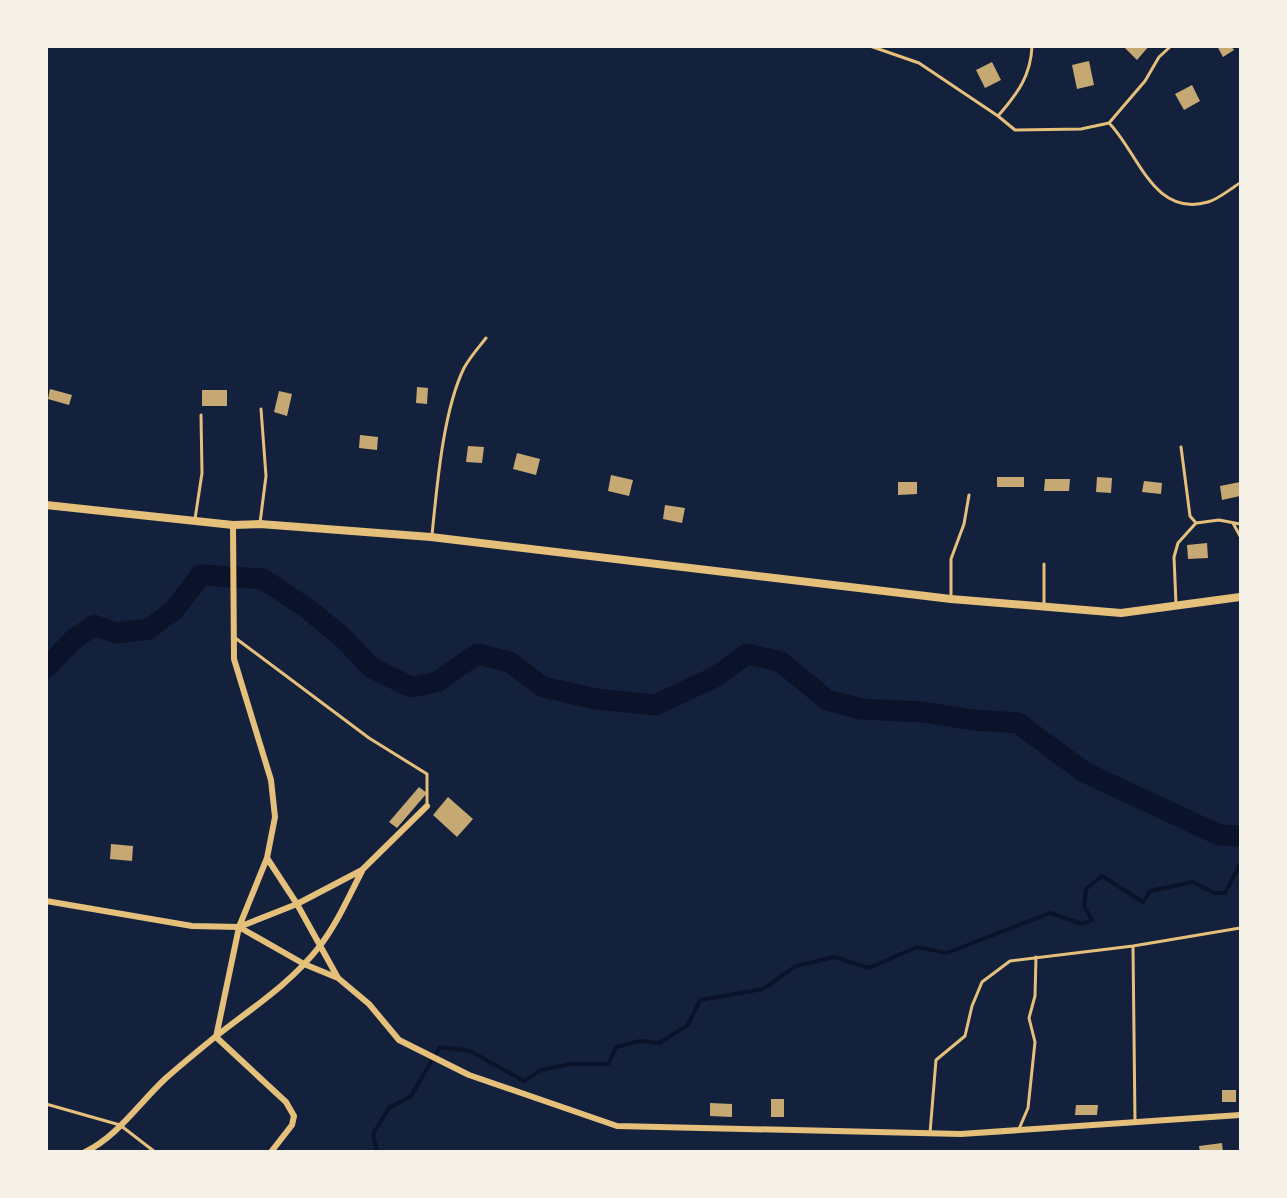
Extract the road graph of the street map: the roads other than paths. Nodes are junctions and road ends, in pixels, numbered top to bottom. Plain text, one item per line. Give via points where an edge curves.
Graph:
1 (870, 46) edge
2 (1032, 46) edge
3 (1171, 47) edge
4 (998, 116) junction
5 (1109, 123) junction
6 (1240, 183) edge
7 (486, 338) dead end
8 (261, 409) dead end
9 (201, 414) dead end
10 (1181, 447) dead end
11 (969, 495) dead end
12 (46, 505) edge
13 (194, 521) junction
14 (1196, 523) junction
15 (1233, 523) junction
16 (260, 524) junction
17 (1240, 524) edge
18 (233, 525) junction
19 (1240, 536) edge
20 (431, 537) junction
21 (1044, 564) dead end
22 (1240, 597) edge
23 (951, 599) junction
24 (1177, 605) junction
25 (1044, 606) junction
26 (234, 637) junction
27 (427, 806) joint
28 (267, 858) junction
29 (362, 870) junction
30 (46, 901) edge
31 (297, 904) junction
32 (239, 927) junction
33 (1240, 928) edge
34 (320, 945) junction
35 (1133, 946) junction
36 (1036, 957) junction
37 (304, 964) junction
38 (338, 978) junction
39 (216, 1037) junction
40 (46, 1104) edge
41 (1240, 1115) edge
42 (1135, 1122) junction
43 (120, 1125) junction
44 (1018, 1130) junction
45 (930, 1133) junction
46 (85, 1152) edge
47 (155, 1152) edge
48 (271, 1152) edge

1 - 4 lane via 919,63
2 - 4 lane via 1032,63 1018,92
3 - 5 lane
4 - 5 lane via 1015,130 1081,129
5 - 6 lane via 1122,136 1150,182 1167,198 1185,204 1208,202
7 - 20 lane via 465,367 453,398
8 - 16 lane via 266,476
9 - 13 lane via 202,472
10 - 14 lane via 1190,516
11 - 23 lane via 964,525 951,559
12 - 13 street
13 - 18 street
14 - 15 lane
14 - 24 lane via 1178,543 1174,557
15 - 17 lane
15 - 19 lane
16 - 18 street
16 - 20 street
18 - 26 street
20 - 23 street
21 - 25 lane
22 - 24 street
23 - 25 street
24 - 25 street via 1121,613
26 - 27 lane via 369,738 427,774
26 - 28 street via 234,659 271,780 275,817
27 - 29 street
28 - 31 street
28 - 32 street
29 - 31 street
29 - 34 street
30 - 32 street via 192,926
31 - 32 street
31 - 34 street
32 - 37 street
32 - 39 street
33 - 35 lane
34 - 37 street
34 - 38 street
35 - 36 lane
35 - 42 lane
36 - 44 lane via 1035,996 1029,1018 1035,1042 1028,1108
36 - 45 lane via 1010,961 982,982 964,1036 936,1060
37 - 38 street
37 - 39 street via 272,995
38 - 45 street via 369,1004 399,1040 469,1075 617,1126
39 - 43 street
39 - 48 street via 286,1102 294,1116 292,1125
40 - 43 lane
41 - 42 street
42 - 44 street
43 - 46 street
43 - 47 lane
44 - 45 street

